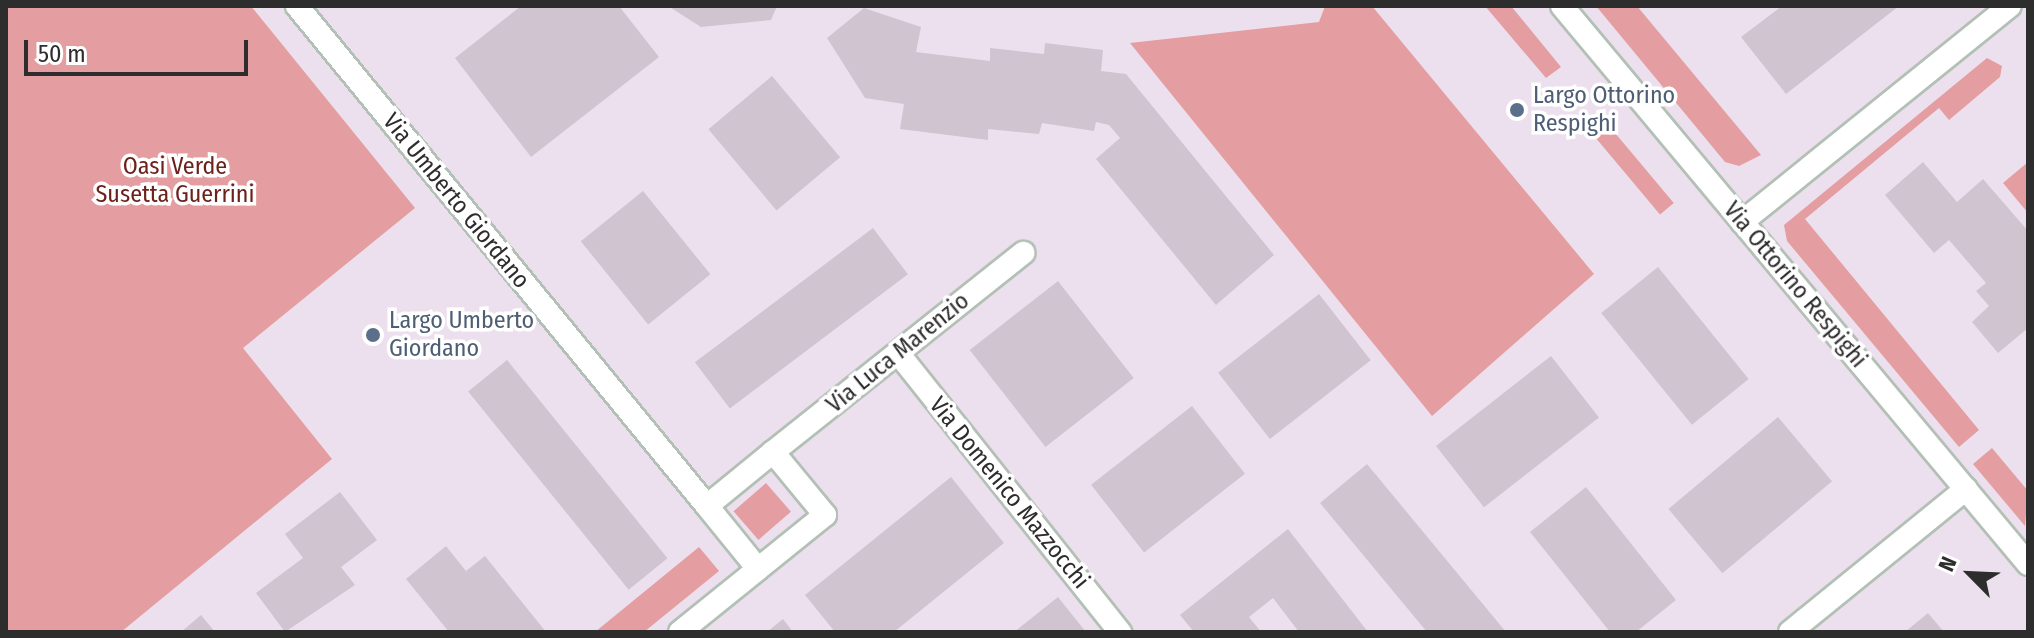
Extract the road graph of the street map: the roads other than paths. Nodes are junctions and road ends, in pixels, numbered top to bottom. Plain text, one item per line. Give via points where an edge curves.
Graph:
1 (297, 6) edge
2 (1562, 6) edge
3 (2010, 6) edge
4 (1742, 222) junction
5 (1023, 253) dead end
6 (898, 353) junction
7 (773, 452) junction
8 (1966, 489) junction
9 (707, 506) junction
10 (2028, 564) edge
11 (758, 569) junction
12 (680, 632) edge
13 (1120, 632) edge
14 (1790, 632) edge

1 - 9 street, Via Umberto Giordano
2 - 4 street, Via Ottorino Respighi
3 - 4 street
4 - 8 street, Via Ottorino Respighi
5 - 6 street, Via Luca Marenzio
6 - 7 street, Via Luca Marenzio
6 - 13 street, Via Domenico Mazzocchi
7 - 9 street, Via Luca Marenzio
7 - 11 street via 825,515
8 - 10 street, Via Ottorino Respighi
8 - 14 street
9 - 11 street
11 - 12 street

